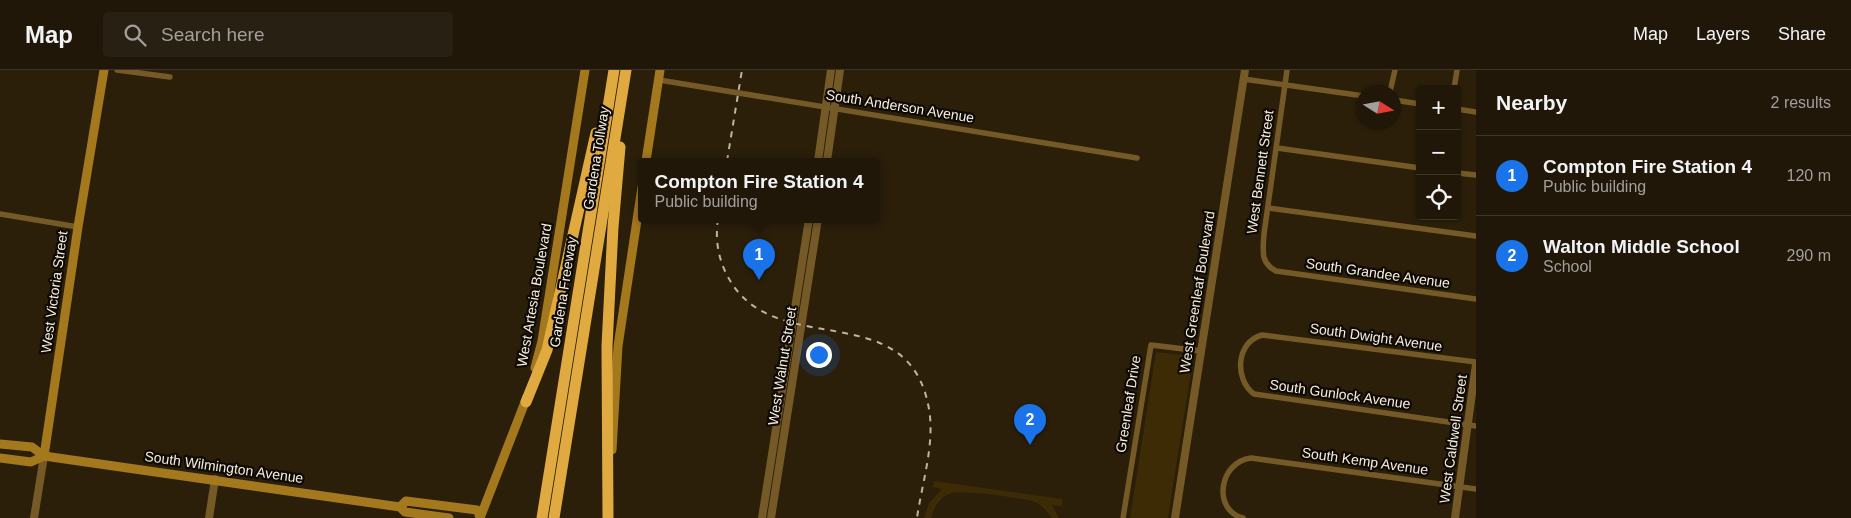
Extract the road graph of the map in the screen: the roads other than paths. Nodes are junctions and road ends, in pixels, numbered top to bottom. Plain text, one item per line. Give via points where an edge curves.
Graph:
1 (104, 70) edge
2 (117, 70) edge
3 (585, 70) edge
4 (614, 70) edge
5 (621, 70) edge
6 (626, 70) edge
7 (631, 70) edge
8 (660, 70) edge
9 (831, 70) edge
10 (840, 70) edge
11 (1245, 70) edge
12 (1287, 70) edge
13 (1394, 70) edge
14 (1457, 70) edge
15 (170, 77) dead end
16 (1243, 79) junction
17 (659, 80) junction
18 (1285, 85) junction
19 (1391, 85) edge
20 (1455, 85) edge
21 (1356, 95) edge
22 (1401, 101) edge
23 (609, 102) junction
24 (1416, 103) edge
25 (826, 107) junction
26 (836, 108) junction
27 (1461, 110) edge
28 (1476, 112) edge
29 (622, 126) junction
30 (1277, 148) junction
31 (646, 158) edge
32 (818, 158) edge
33 (828, 158) edge
34 (1137, 158) dead end
35 (1416, 167) edge
36 (1461, 173) edge
37 (1476, 175) edge
38 (1268, 208) junction
39 (0, 214) edge
40 (638, 214) edge
41 (808, 223) edge
42 (817, 223) edge
43 (78, 227) junction
44 (1476, 236) edge
45 (1276, 271) joint
46 (1476, 299) edge
47 (1272, 336) joint
48 (1201, 351) junction
49 (1476, 363) edge
50 (526, 402) junction
51 (1467, 425) junction
52 (1476, 426) edge
53 (0, 444) edge
54 (44, 456) junction
55 (0, 458) edge
56 (215, 479) junction
57 (1459, 486) junction
58 (1476, 489) edge
59 (400, 507) junction
60 (34, 518) edge
61 (208, 518) edge
62 (449, 518) edge
63 (480, 518) edge
64 (490, 518) edge
65 (542, 518) edge
66 (550, 518) edge
67 (554, 518) edge
68 (561, 518) edge
69 (608, 518) edge
70 (762, 518) edge
71 (771, 518) edge
72 (1122, 518) edge
73 (1175, 518) edge
74 (1243, 518) edge
75 (1455, 518) edge

1 - 43 main road, West Victoria Street
2 - 15 street
3 - 50 main road, West Artesia Boulevard via 542,341
4 - 23 highway, Gardena Freeway
5 - 66 highway, Gardena Tollway
6 - 67 highway, Gardena Tollway
7 - 29 highway
8 - 17 main road
9 - 25 street
10 - 26 street
11 - 16 street, West Greenleaf Boulevard
12 - 18 street, West Bennett Street
13 - 19 street
14 - 20 street
16 - 18 street
16 - 48 street, West Greenleaf Boulevard
17 - 25 street, South Anderson Avenue
17 - 31 main road
18 - 21 street
18 - 30 street, West Bennett Street
22 - 24 street
23 - 50 highway via 600,115 547,350
23 - 65 highway, Gardena Freeway
25 - 26 street, South Anderson Avenue
25 - 32 street
26 - 33 street
26 - 34 street, South Anderson Avenue
27 - 28 street
29 - 68 highway
29 - 69 highway via 609,295
30 - 35 street
30 - 38 street, West Bennett Street
36 - 37 street
38 - 44 street
38 - 45 street, West Bennett Street via 1264,261
39 - 43 street
40 - 69 main road via 618,346
41 - 70 street, West Walnut Street
42 - 71 street, West Walnut Street
43 - 54 main road, West Victoria Street
45 - 46 street, South Grandee Avenue
47 - 49 street, South Dwight Avenue
47 - 51 street, South Gunlock Avenue via 1253,338 1245,345 1241,380 1254,394
48 - 72 street, Greenleaf Drive via 1150,345
48 - 73 street, West Greenleaf Boulevard
49 - 51 street, West Caldwell Street
50 - 63 main road, West Artesia Boulevard
51 - 52 street, South Gunlock Avenue
51 - 57 street, West Caldwell Street
53 - 54 main road, South Wilmington Avenue via 32,448
54 - 55 main road, South Wilmington Avenue via 31,462
54 - 56 main road, South Wilmington Avenue
54 - 60 street, West Victoria Street
56 - 59 main road, South Wilmington Avenue
56 - 61 street
57 - 58 street, South Kemp Avenue
57 - 74 street, South Kemp Avenue via 1241,459 1228,471 1224,499 1227,508
57 - 75 street, West Caldwell Street
59 - 62 main road, South Wilmington Avenue via 405,512
59 - 63 main road, South Wilmington Avenue via 406,501 477,510
63 - 64 main road, South Wilmington Avenue

